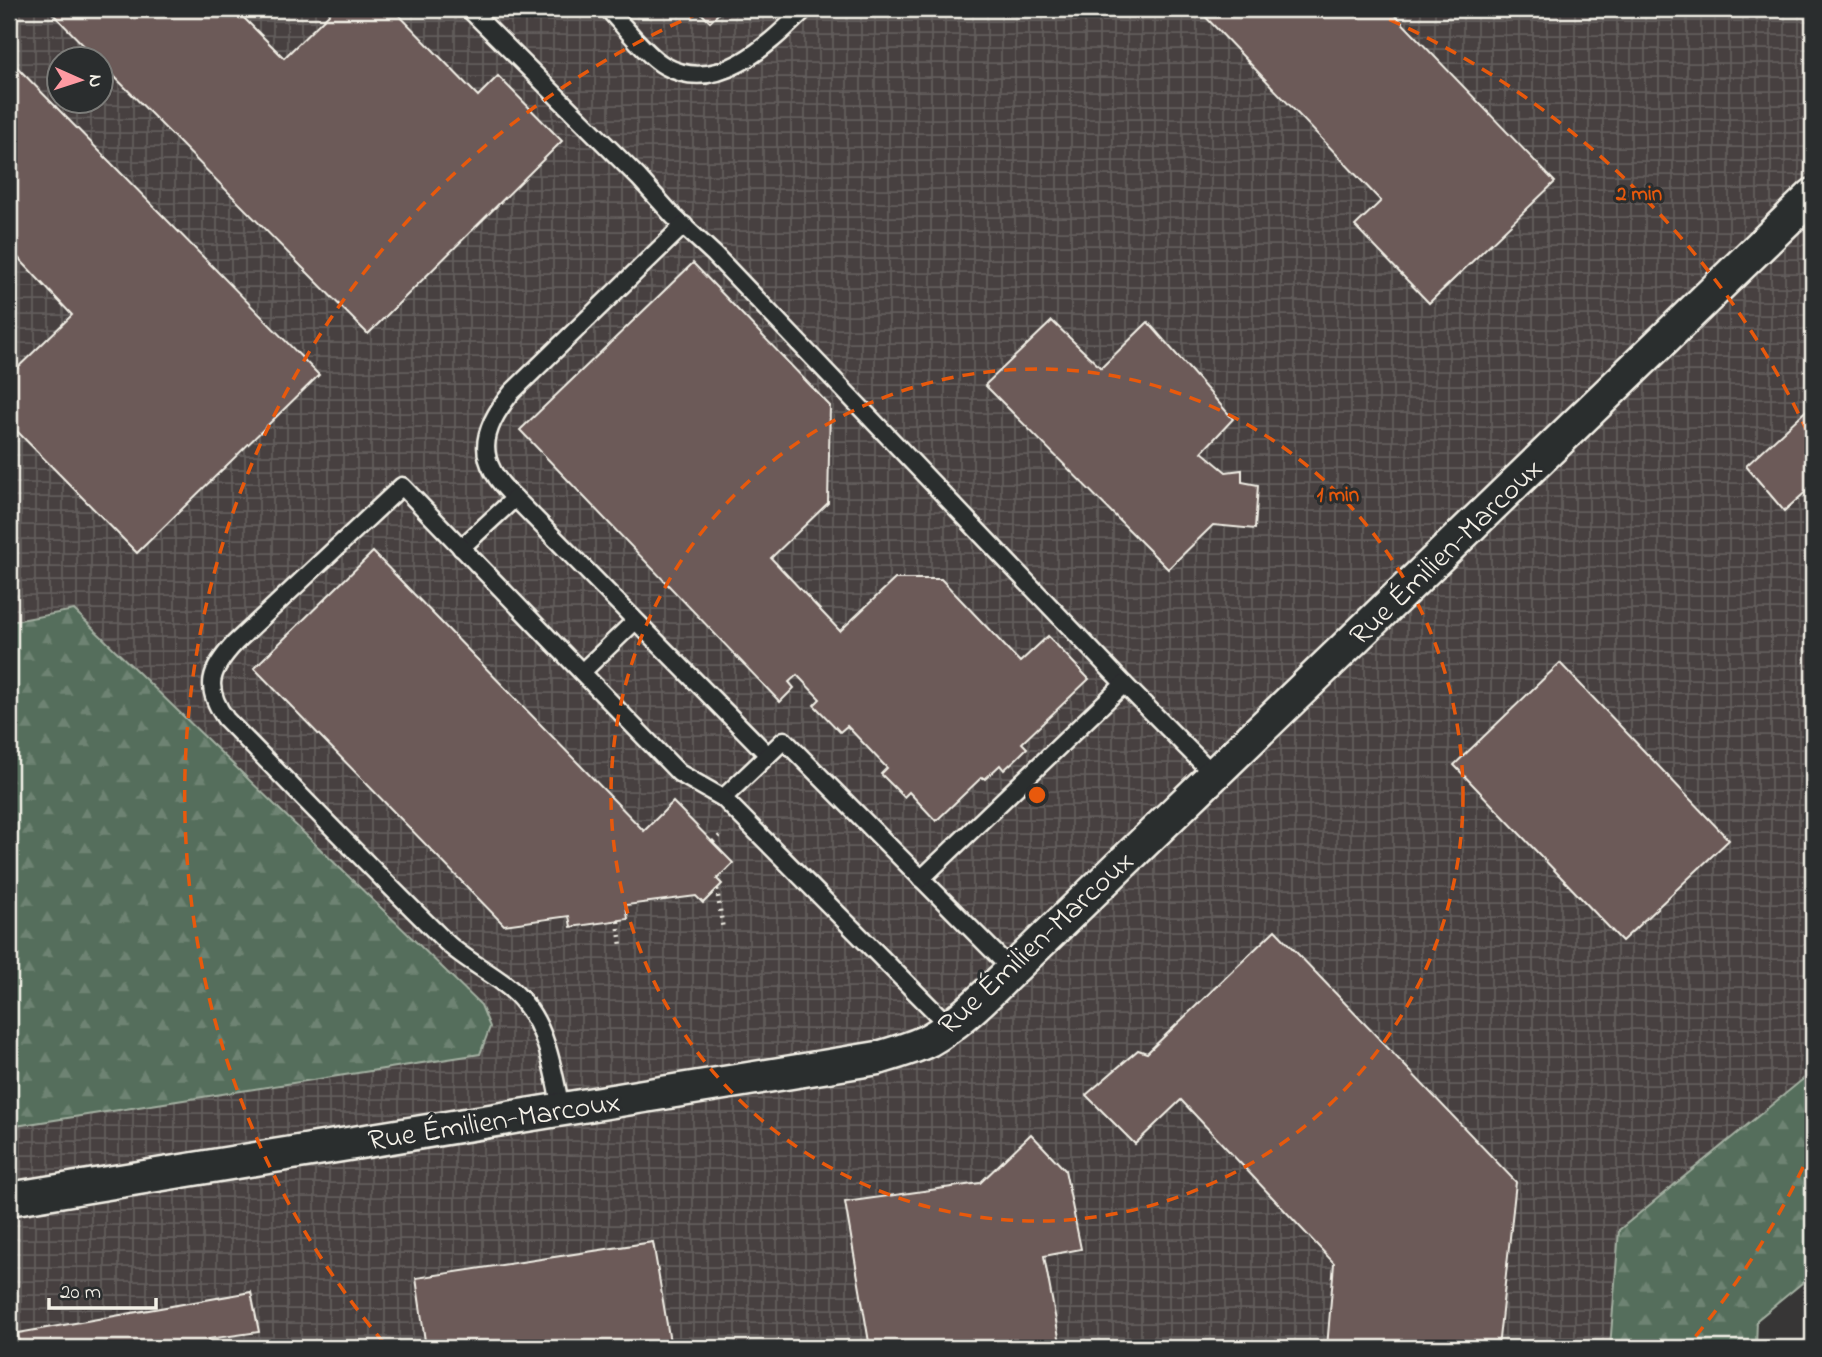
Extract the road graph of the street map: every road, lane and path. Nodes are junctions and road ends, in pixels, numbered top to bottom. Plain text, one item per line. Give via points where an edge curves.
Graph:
1 (468, 9) edge
2 (608, 9) edge
3 (805, 9) edge
4 (1813, 195) edge
5 (684, 225) junction
6 (515, 498) junction
7 (461, 548) junction
8 (635, 621) junction
9 (582, 672) junction
10 (1124, 684) junction
11 (768, 755) junction
12 (1214, 775) junction
13 (723, 798) junction
14 (921, 879) junction
15 (717, 889) dead end
16 (618, 921) dead end
17 (723, 930) dead end
18 (621, 946) dead end
19 (1012, 970) junction
20 (949, 1026) junction
21 (561, 1109) junction
22 (9, 1199) edge

1 - 5 lane
2 - 3 lane via 666,66 698,73 743,62
4 - 12 street, Rue Émilien-Marcoux
5 - 6 lane via 498,409 488,433 487,460 498,483
5 - 10 lane
6 - 7 lane
6 - 8 lane
7 - 9 lane
7 - 21 lane via 402,486 235,643 219,661 211,689 226,719 449,944 525,1003 536,1019 550,1060
8 - 9 lane
8 - 11 lane
9 - 13 lane via 679,773
10 - 12 lane
10 - 14 lane
11 - 13 lane
11 - 14 lane via 784,740
12 - 19 street, Rue Émilien-Marcoux
13 - 20 lane
14 - 19 lane
15 - 17 path
16 - 18 path
19 - 20 street, Rue Émilien-Marcoux
20 - 21 street, Rue Émilien-Marcoux via 909,1049 878,1058
21 - 22 street, Rue Émilien-Marcoux

